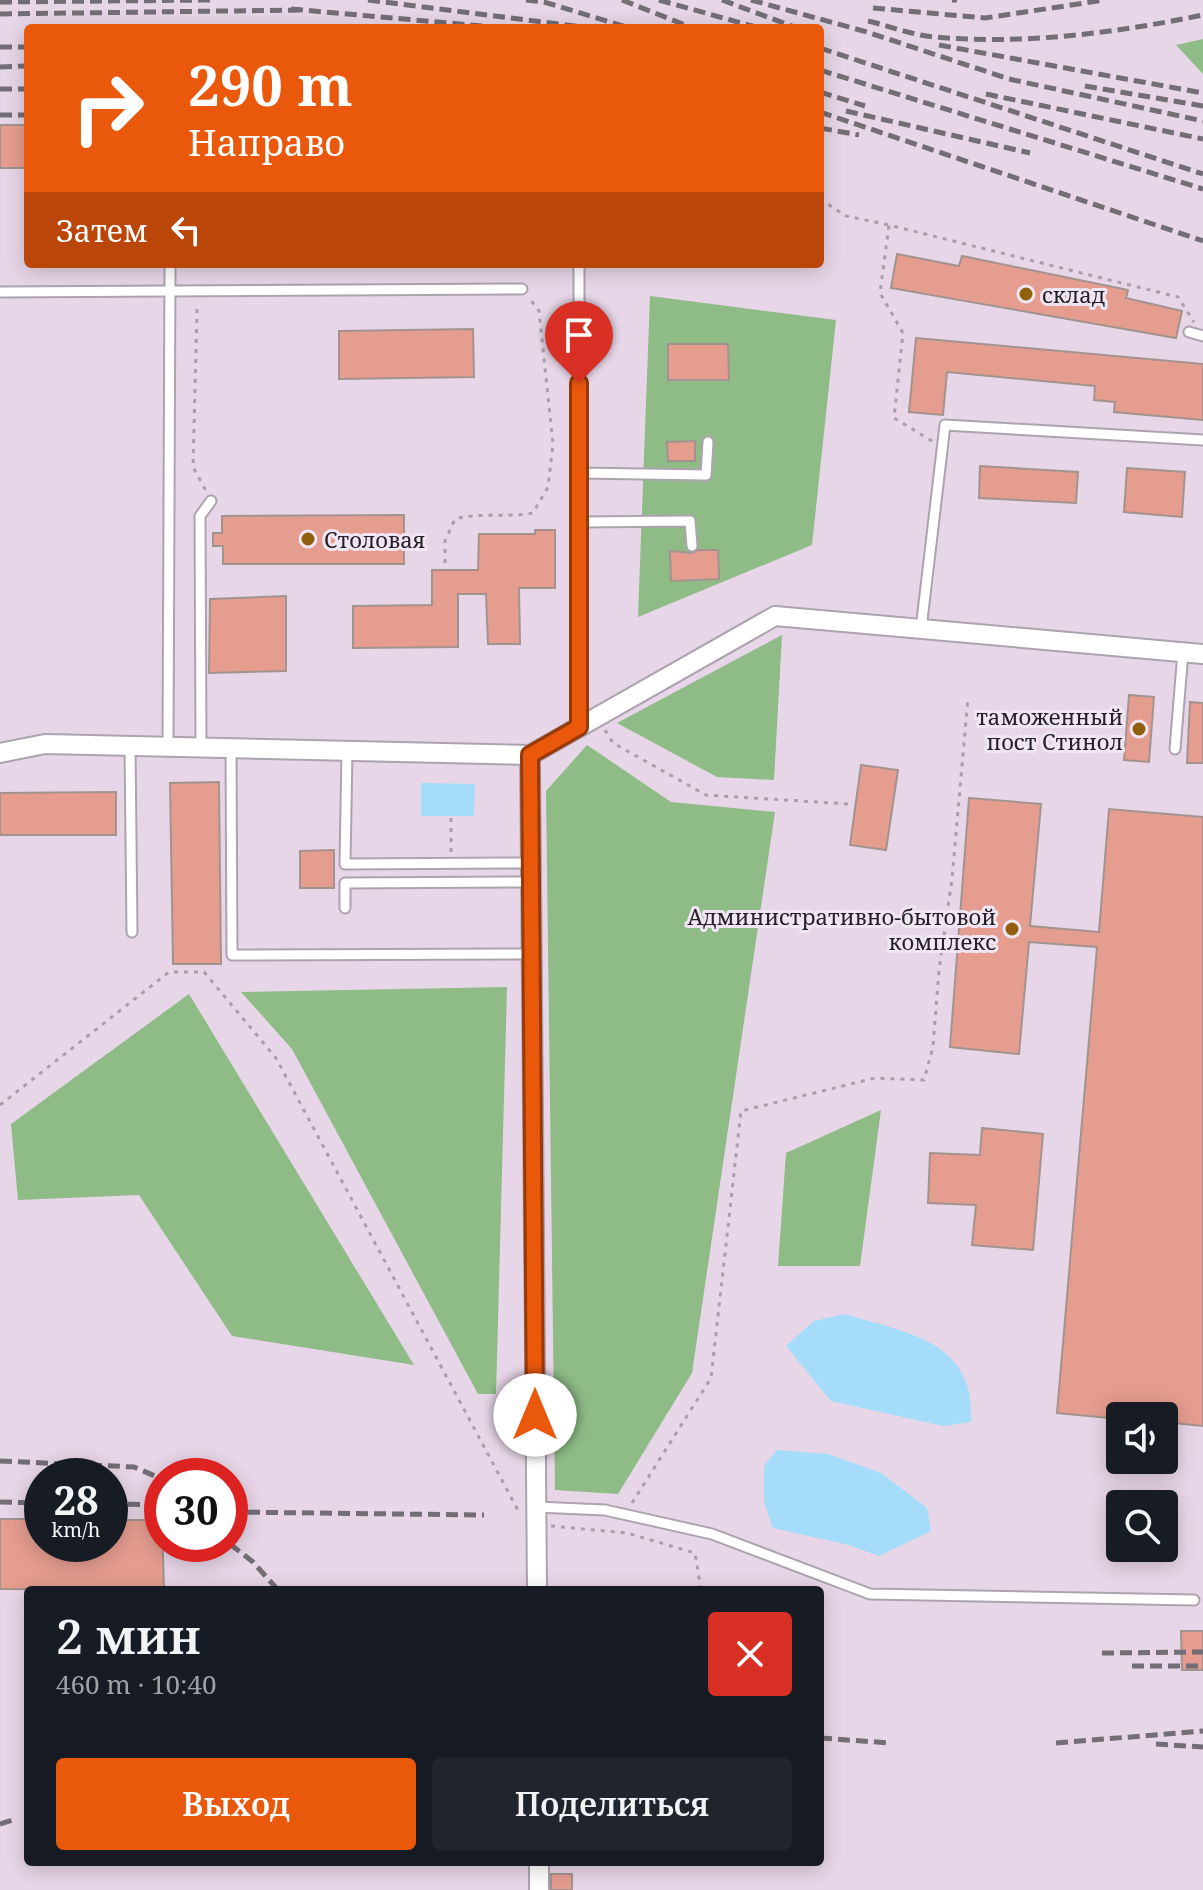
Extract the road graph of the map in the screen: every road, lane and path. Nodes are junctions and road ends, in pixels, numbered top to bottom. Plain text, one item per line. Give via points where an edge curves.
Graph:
1 (824, 202) edge
2 (889, 225) junction
3 (170, 268) edge
4 (579, 268) edge
5 (522, 289) joint
6 (0, 292) edge
7 (171, 293) junction
8 (197, 309) dead end
9 (1189, 332) dead end
10 (1203, 336) edge
11 (1203, 440) edge
12 (708, 442) dead end
13 (942, 447) junction
14 (579, 473) junction
15 (211, 501) joint
16 (579, 522) junction
17 (692, 546) dead end
18 (445, 563) dead end
19 (921, 629) junction
20 (1183, 652) junction
21 (1203, 654) edge
22 (968, 698) dead end
23 (597, 717) junction
24 (579, 727) junction
25 (130, 746) junction
26 (168, 747) junction
27 (201, 748) junction
28 (231, 748) junction
29 (1175, 749) dead end
30 (347, 751) junction
31 (0, 753) edge
32 (530, 755) junction
33 (848, 804) dead end
34 (451, 816) dead end
35 (451, 863) junction
36 (531, 863) junction
37 (531, 882) junction
38 (345, 908) dead end
39 (132, 932) dead end
40 (532, 954) junction
41 (0, 1105) edge
42 (528, 1512) junction
43 (625, 1514) junction
44 (627, 1533) junction
45 (549, 1539) dead end
46 (537, 1586) edge
47 (700, 1586) edge
48 (1194, 1600) dead end
49 (539, 1866) edge
50 (539, 1890) edge

1 - 2 path via 846,216
2 - 10 path via 1178,297
2 - 13 path via 880,293 903,333 894,418
3 - 7 lane
4 - 14 lane
5 - 7 lane
5 - 18 path via 539,311 553,444 548,487 533,513 455,519 445,541
6 - 7 lane
7 - 26 lane
8 - 15 path via 193,467
9 - 10 lane
11 - 13 lane via 945,425
12 - 14 lane via 706,475
13 - 19 lane
14 - 16 lane
15 - 27 lane via 200,516
16 - 17 lane via 690,521
16 - 24 lane
19 - 20 street
19 - 23 street via 775,616
20 - 21 street
20 - 29 lane
22 - 43 path via 933,1047 924,1080 875,1078 741,1111 711,1378
23 - 24 street
23 - 33 path via 613,743 706,795
24 - 32 street
25 - 26 street
25 - 31 street via 45,744
25 - 39 lane
26 - 27 street
27 - 28 street
28 - 30 street
28 - 40 lane via 232,955
30 - 32 street
30 - 35 lane via 345,864
32 - 36 street
34 - 35 path
35 - 36 lane
36 - 37 street
37 - 38 lane via 345,883
37 - 40 street
40 - 42 street
41 - 42 path via 169,972 204,972 276,1058
42 - 43 lane
42 - 46 street
43 - 44 path
43 - 48 lane via 712,1534 870,1594
44 - 45 path via 549,1526
44 - 47 path via 695,1553
49 - 50 street

